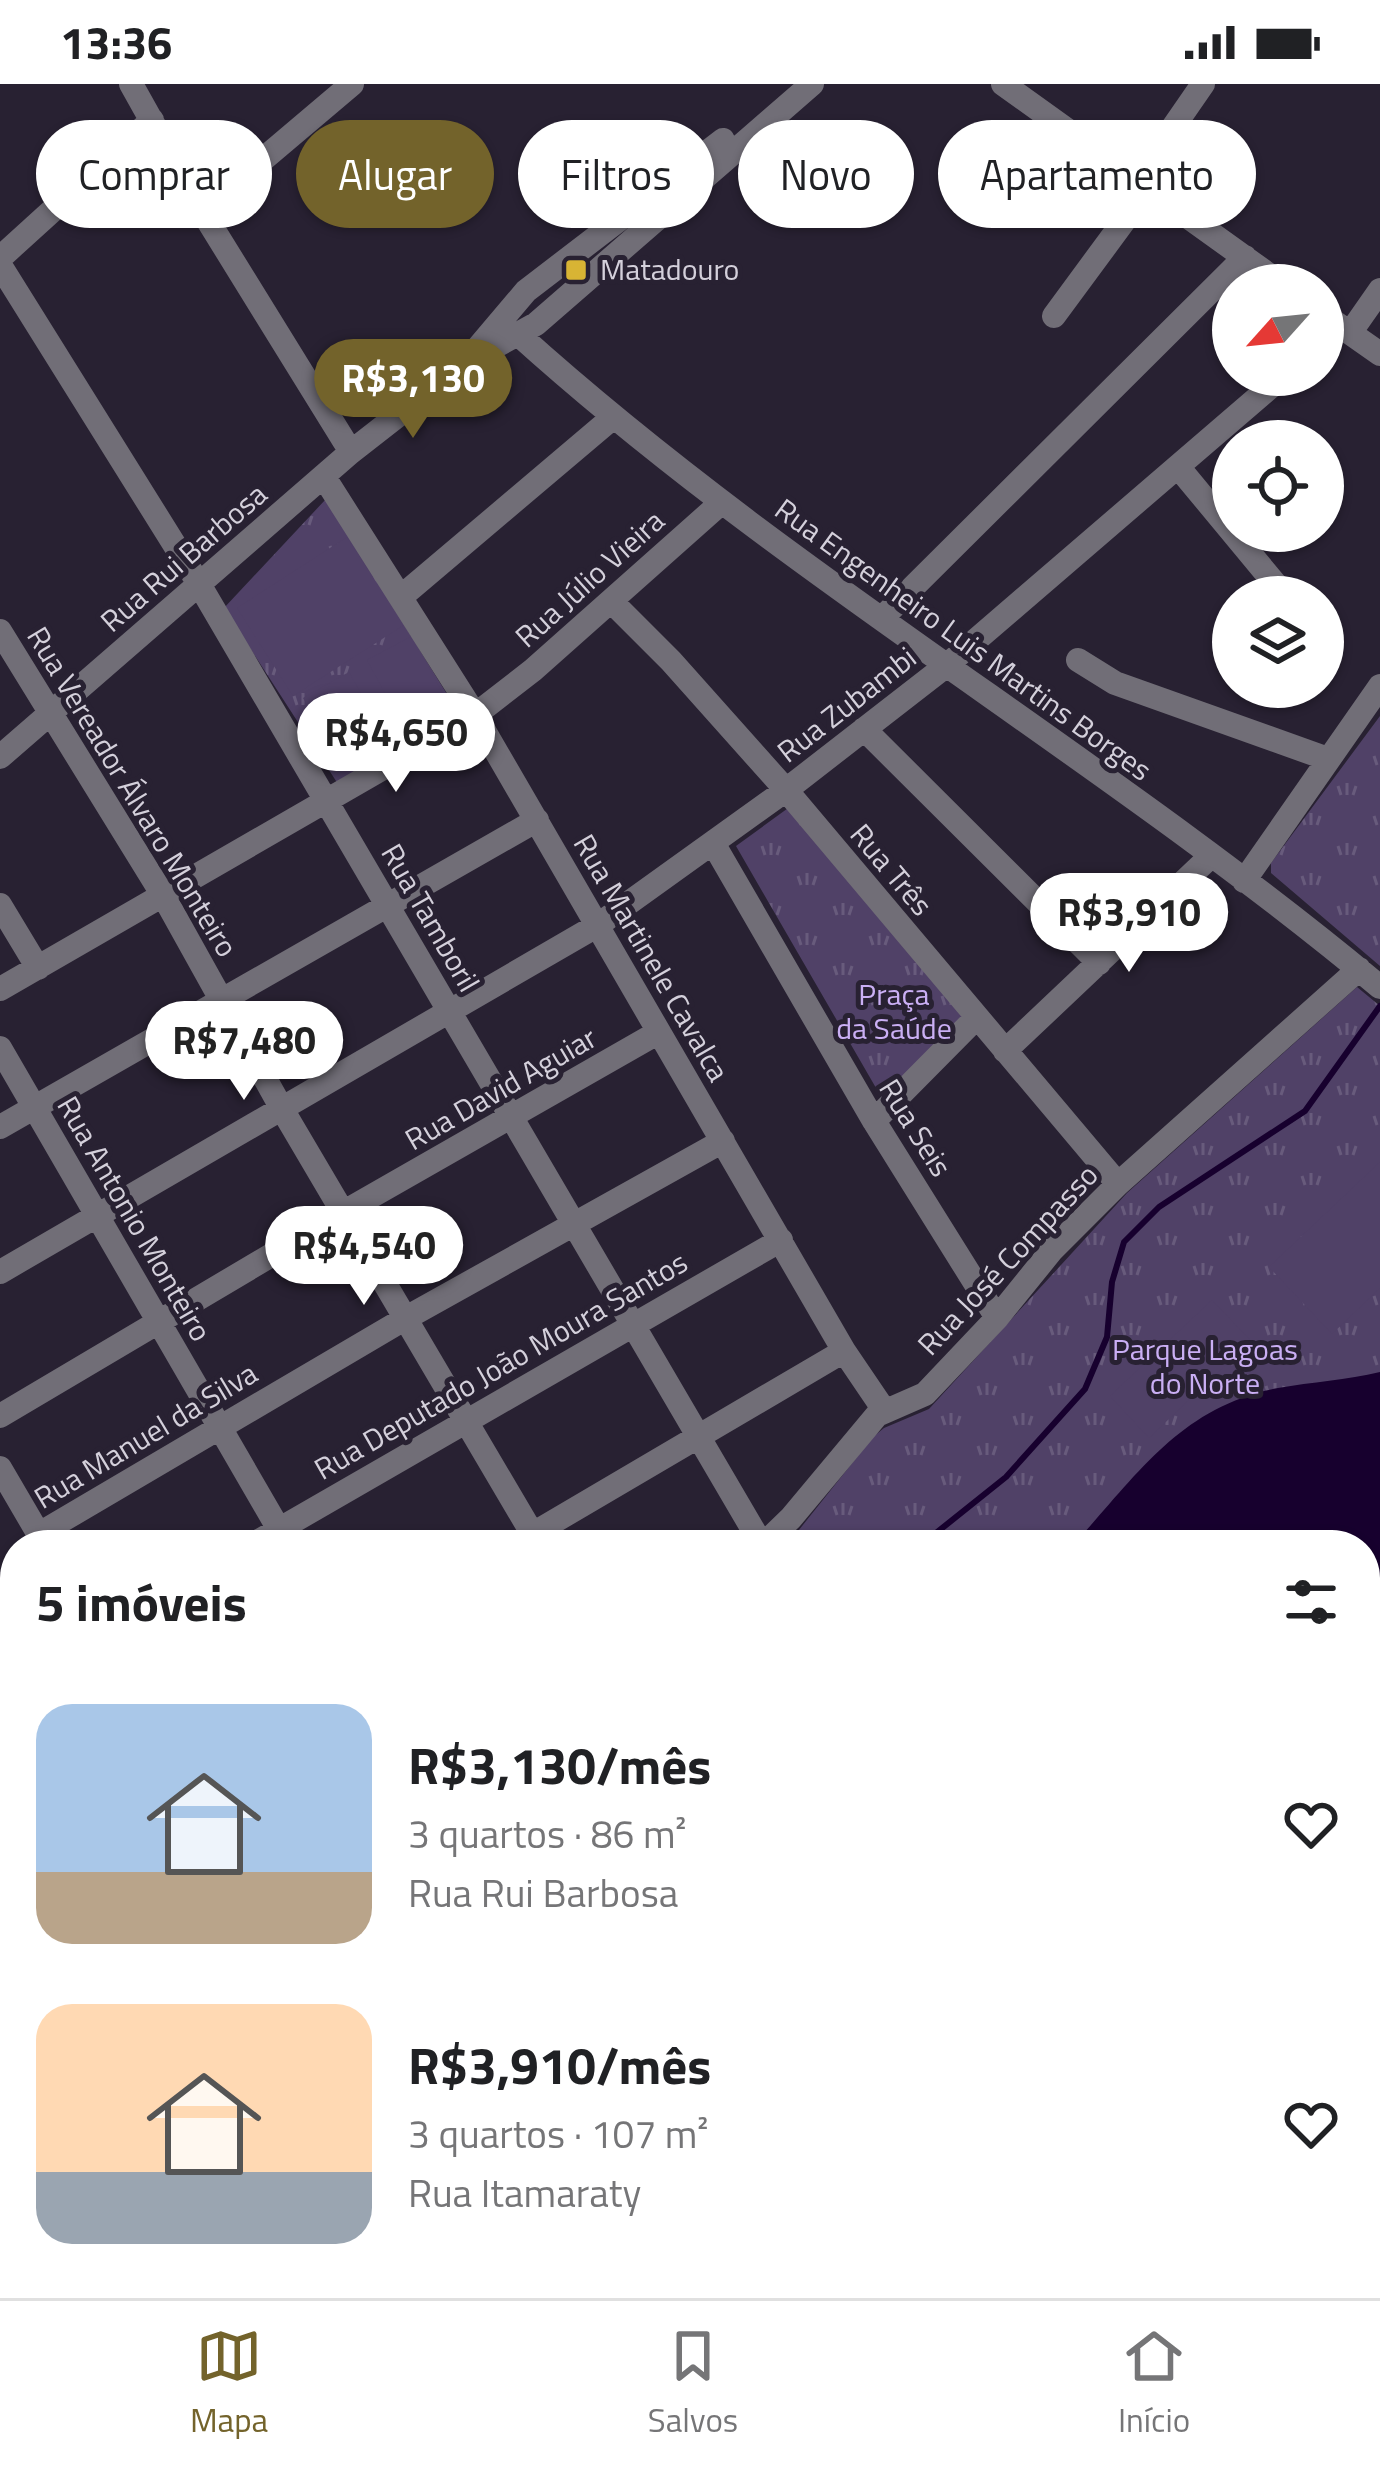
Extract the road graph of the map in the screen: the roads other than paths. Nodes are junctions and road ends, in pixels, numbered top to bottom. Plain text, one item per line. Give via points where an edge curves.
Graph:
1 (131, 84) edge
2 (352, 84) edge
3 (789, 84) edge
4 (812, 84) edge
5 (1003, 84) edge
6 (1203, 84) edge
7 (152, 120) edge
8 (1054, 120) edge
9 (1181, 120) edge
10 (272, 152) edge
11 (36, 228) edge
12 (213, 228) edge
13 (1113, 228) edge
14 (1205, 228) edge
15 (1245, 257) junction
16 (0, 262) edge
17 (1254, 264) edge
18 (1380, 290) edge
19 (1054, 316) dead end
20 (1344, 320) edge
21 (518, 334) junction
22 (1344, 334) edge
23 (1380, 354) edge
24 (465, 363) junction
25 (1260, 396) edge
26 (611, 419) junction
27 (351, 452) junction
28 (1179, 468) junction
29 (324, 477) junction
30 (722, 502) junction
31 (1269, 576) edge
32 (199, 584) junction
33 (403, 596) junction
34 (611, 601) junction
35 (882, 618) junction
36 (0, 631) edge
37 (1078, 660) dead end
38 (947, 664) junction
39 (1380, 686) edge
40 (52, 713) junction
41 (475, 715) junction
42 (865, 729) junction
43 (0, 757) edge
44 (1328, 759) junction
45 (786, 790) junction
46 (327, 801) junction
47 (537, 820) junction
48 (713, 843) junction
49 (1211, 856) junction
50 (1244, 881) junction
51 (164, 897) junction
52 (0, 905) edge
53 (389, 905) junction
54 (598, 925) junction
55 (1099, 963) junction
56 (38, 968) junction
57 (1370, 979) edge
58 (0, 989) edge
59 (221, 1000) junction
60 (448, 1010) junction
61 (976, 1018) junction
62 (659, 1032) junction
63 (0, 1048) edge
64 (1005, 1051) junction
65 (34, 1106) junction
66 (282, 1109) junction
67 (513, 1119) junction
68 (874, 1121) junction
69 (0, 1126) edge
70 (723, 1142) junction
71 (1118, 1184) junction
72 (344, 1212) junction
73 (98, 1214) junction
74 (574, 1223) junction
75 (781, 1240) junction
76 (0, 1272) edge
77 (406, 1318) junction
78 (998, 1318) junction
79 (159, 1321) junction
80 (632, 1323) junction
81 (844, 1351) junction
82 (884, 1410) junction
83 (0, 1416) edge
84 (466, 1422) junction
85 (220, 1427) junction
86 (697, 1437) junction
87 (0, 1468) edge
88 (37, 1530) edge
89 (56, 1530) edge
90 (279, 1530) edge
91 (294, 1530) edge
92 (522, 1530) edge
93 (546, 1530) edge
94 (754, 1530) edge
95 (776, 1530) edge

1 - 7 street
2 - 10 street
3 - 24 street, Rua Rui Barbosa via 526,291
4 - 21 street, Rua Rui Barbosa
5 - 8 street
6 - 9 street
11 - 16 street
12 - 27 street
13 - 19 street
14 - 15 street
15 - 17 street
15 - 35 street
16 - 32 street, Rua Tamboril
18 - 20 street
21 - 24 street, Rua Rui Barbosa
21 - 26 street, Rua Engenheiro Luis Martins Borges
22 - 23 street
24 - 27 street, Rua Rui Barbosa
25 - 28 street, Rua Zubambi
26 - 30 street, Rua Engenheiro Luis Martins Borges
26 - 33 street
27 - 29 street, Rua Rui Barbosa
28 - 31 street
28 - 38 street, Rua Zubambi
29 - 32 street, Rua Rui Barbosa
29 - 33 street, Rua Martinele Cavalca
30 - 34 street, Rua Júlio Vieira
30 - 35 street, Rua Engenheiro Luis Martins Borges
32 - 40 street, Rua Rui Barbosa
32 - 46 street, Rua Tamboril
33 - 41 street, Rua Martinele Cavalca
34 - 41 street, Rua Júlio Vieira
34 - 45 street, Rua Três
35 - 38 street, Rua Engenheiro Luis Martins Borges
36 - 40 street, Rua Vereador Álvaro Monteiro
37 - 44 street via 1114,683
38 - 42 street, Rua Zubambi
38 - 49 street, Rua Engenheiro Luis Martins Borges
39 - 44 street
40 - 43 street, Rua Rui Barbosa
40 - 51 street, Rua Vereador Álvaro Monteiro
41 - 46 street, Rua Júlio Vieira
41 - 47 street, Rua Martinele Cavalca
42 - 45 street, Rua Zubambi
42 - 55 street
44 - 50 street
45 - 48 street, Rua Zubambi
45 - 61 street, Rua Três
46 - 51 street, Rua Júlio Vieira
46 - 53 street, Rua Tamboril
47 - 53 street
47 - 54 street, Rua Martinele Cavalca
48 - 54 street, Rua Zubambi
48 - 68 street, Rua Seis
49 - 50 street, Rua Engenheiro Luis Martins Borges
49 - 55 street
50 - 57 street, Rua Engenheiro Luis Martins Borges
51 - 56 street, Rua Júlio Vieira
51 - 59 street, Rua Vereador Álvaro Monteiro
52 - 56 street
53 - 59 street
53 - 60 street, Rua Tamboril
54 - 60 street, Rua Zubambi
54 - 62 street, Rua Martinele Cavalca
55 - 64 street
56 - 58 street, Rua Júlio Vieira
57 - 71 street, Rua José Compasso
59 - 65 street
59 - 66 street, Rua Vereador Álvaro Monteiro
60 - 66 street, Rua Zubambi
60 - 67 street, Rua Tamboril
61 - 64 street, Rua Três
61 - 68 street
62 - 67 street, Rua David Aguiar
62 - 70 street, Rua Martinele Cavalca
63 - 65 street, Rua Antonio Monteiro
64 - 71 street, Rua Três
65 - 69 street
65 - 73 street, Rua Antonio Monteiro
66 - 72 street, Rua Vereador Álvaro Monteiro
66 - 73 street, Rua Zubambi
67 - 72 street, Rua David Aguiar
67 - 74 street, Rua Tamboril
68 - 78 street, Rua Seis
70 - 74 street, Rua Manuel da Silva
70 - 75 street, Rua Martinele Cavalca
71 - 78 street, Rua José Compasso
72 - 77 street, Rua Vereador Álvaro Monteiro
72 - 79 street, Rua David Aguiar
73 - 76 street, Rua Zubambi
73 - 79 street, Rua Antonio Monteiro
74 - 77 street, Rua Manuel da Silva
74 - 80 street, Rua Tamboril
75 - 80 street, Rua Deputado João Moura Santos
75 - 81 street, Rua Martinele Cavalca
77 - 84 street, Rua Vereador Álvaro Monteiro
77 - 85 street, Rua Manuel da Silva
78 - 82 street, Rua José Compasso via 925,1394
79 - 83 street, Rua David Aguiar
79 - 85 street, Rua Antonio Monteiro
80 - 84 street, Rua Deputado João Moura Santos
80 - 86 street, Rua Tamboril
81 - 82 street, Rua Martinele Cavalca
81 - 86 street
82 - 95 street, Rua José Compasso
84 - 91 street, Rua Deputado João Moura Santos
84 - 92 street, Rua Vereador Álvaro Monteiro
85 - 89 street, Rua Manuel da Silva
85 - 90 street, Rua Antonio Monteiro
86 - 93 street
86 - 94 street, Rua Tamboril
87 - 88 street

